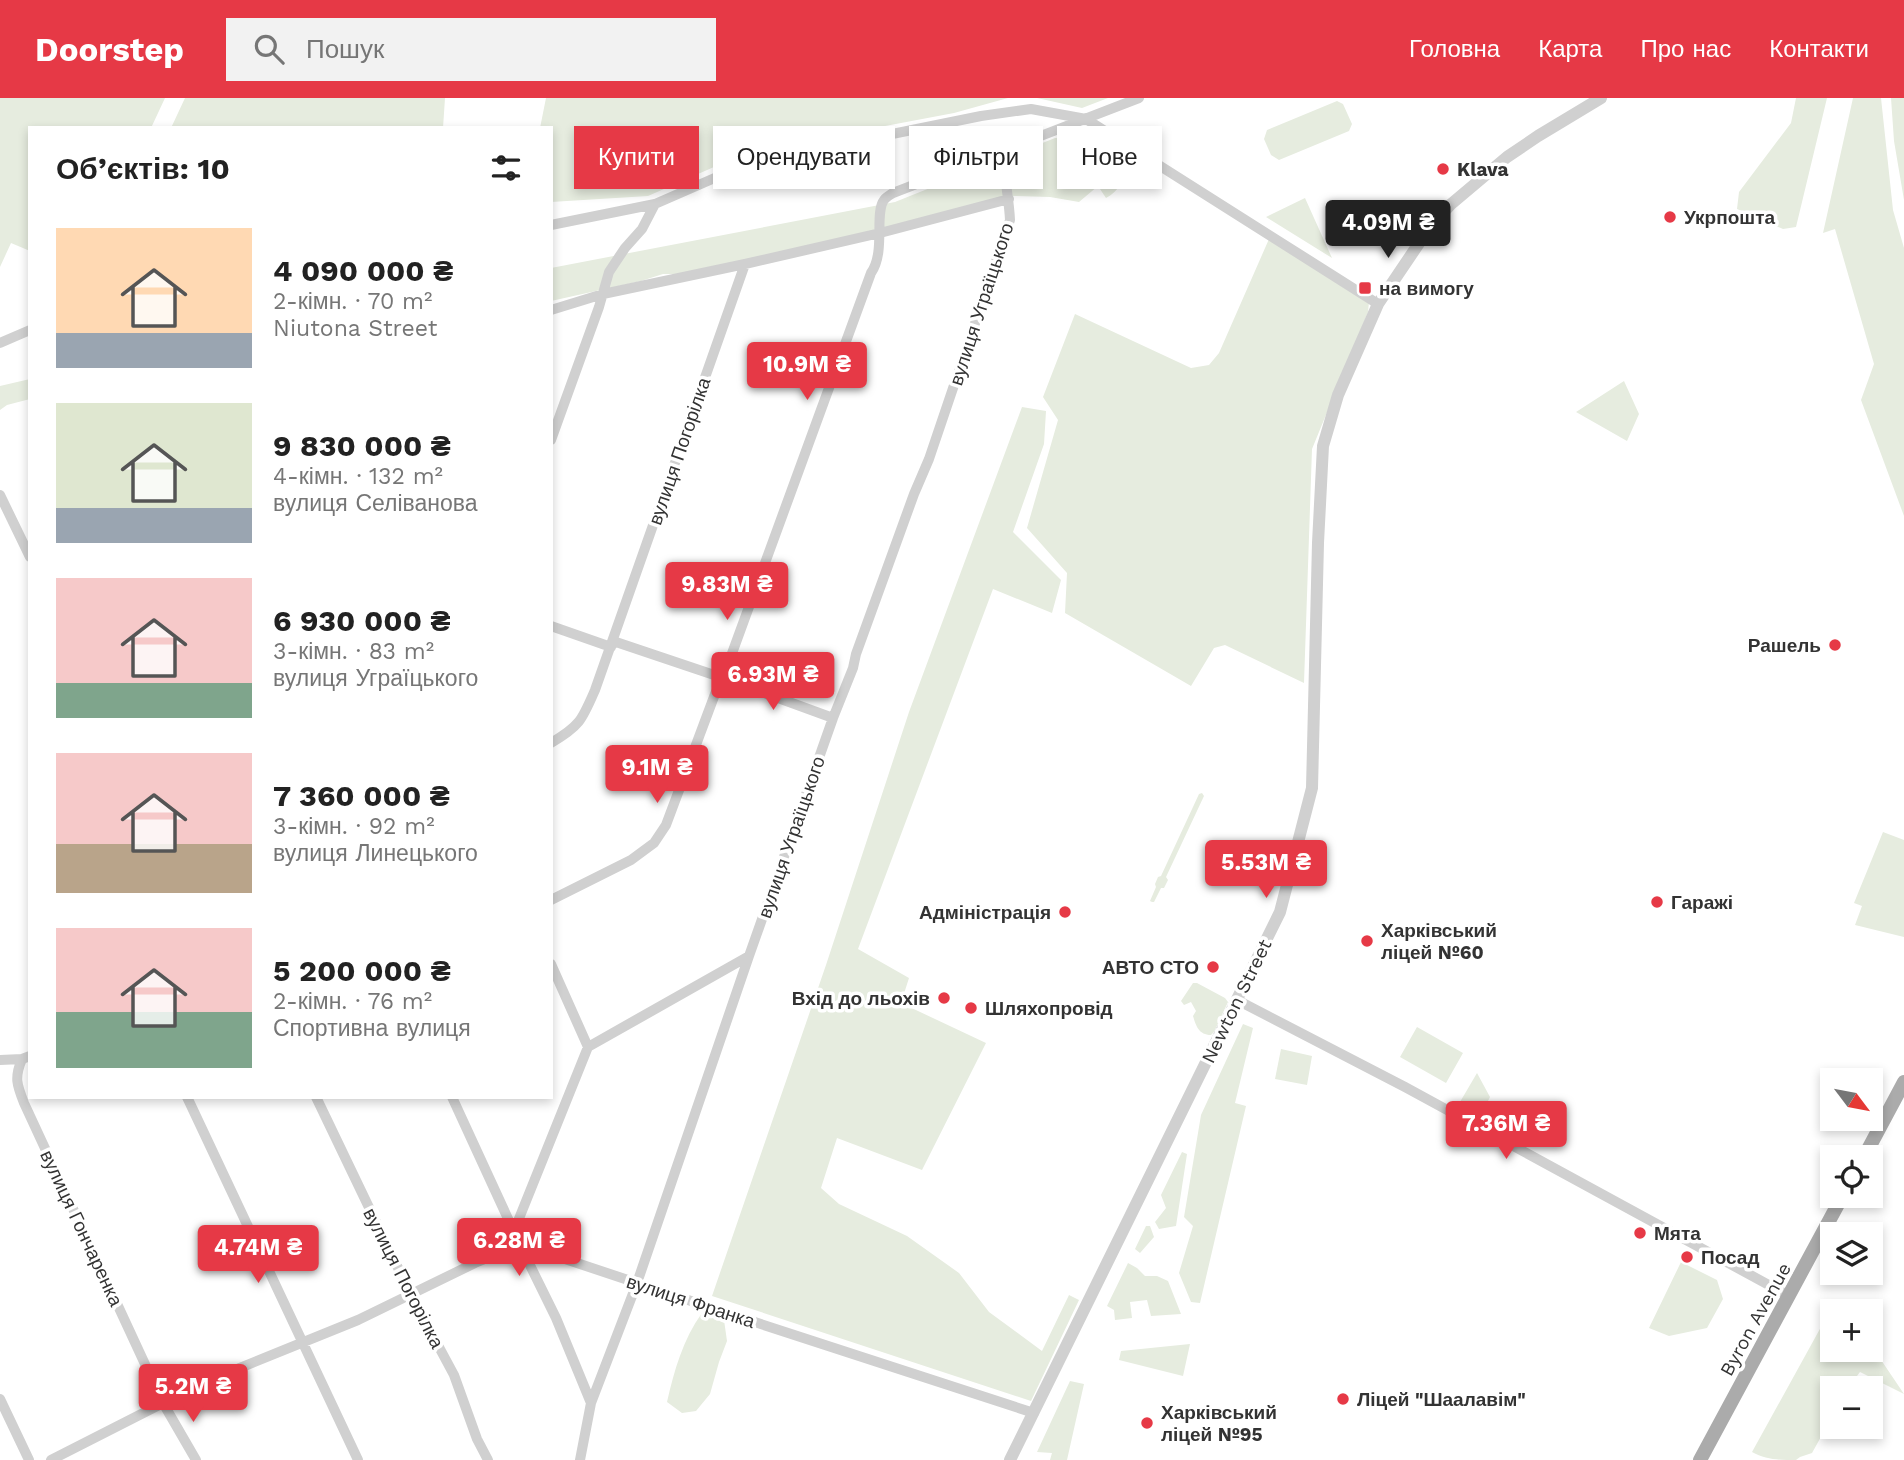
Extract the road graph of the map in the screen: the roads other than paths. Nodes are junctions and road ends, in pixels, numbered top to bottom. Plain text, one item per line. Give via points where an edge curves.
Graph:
1 (1139, 98) edge
2 (1601, 98) edge
3 (1086, 119) junction
4 (1043, 136) edge
5 (909, 189) edge
6 (1007, 189) edge
7 (1009, 199) junction
8 (655, 204) junction
9 (553, 225) edge
10 (880, 233) junction
11 (745, 264) junction
12 (603, 294) junction
13 (1378, 304) junction
14 (553, 309) edge
15 (28, 331) edge
16 (0, 343) edge
17 (553, 434) edge
18 (0, 495) edge
19 (28, 552) edge
20 (553, 627) edge
21 (612, 644) junction
22 (723, 678) junction
23 (833, 718) junction
24 (553, 742) edge
25 (553, 899) edge
26 (749, 956) junction
27 (553, 968) edge
28 (1237, 1000) junction
29 (588, 1047) junction
30 (26, 1058) edge
31 (0, 1060) edge
32 (1904, 1082) edge
33 (188, 1099) edge
34 (317, 1099) edge
35 (453, 1099) edge
36 (1870, 1145) edge
37 (1836, 1208) edge
38 (514, 1231) junction
39 (521, 1247) junction
40 (637, 1283) junction
41 (411, 1296) junction
42 (1789, 1296) junction
43 (301, 1342) junction
44 (0, 1399) edge
45 (591, 1402) junction
46 (163, 1403) junction
47 (1034, 1413) junction
48 (29, 1460) edge
49 (51, 1460) edge
50 (196, 1460) edge
51 (358, 1460) edge
52 (488, 1460) edge
53 (580, 1460) edge
54 (1010, 1460) edge
55 (1700, 1460) edge

1 - 3 street
2 - 13 street, Newton Street via 1507,157 1450,205
3 - 4 street
3 - 8 street via 1031,109 981,116 750,163
3 - 13 street
5 - 10 street via 885,198
6 - 7 street, вулиця Уграїцького
7 - 10 street
7 - 23 street, вулиця Уграїцького via 1010,220 957,377
8 - 9 street
8 - 12 street via 609,272
10 - 11 street
10 - 22 street via 876,267
11 - 12 street
11 - 21 street, вулиця Погорілка
12 - 14 street
12 - 17 street
13 - 28 street, Newton Street via 1338,395 1323,446 1311,788 1280,912
15 - 16 street
18 - 19 street
20 - 21 street
21 - 22 street
21 - 24 street, вулиця Погорілка via 583,717
22 - 23 street
22 - 25 street via 666,825 654,843 631,860
23 - 26 street, вулиця Уграїцького
26 - 29 street
26 - 40 street, вулиця Уграїцького
27 - 29 street
28 - 42 street
28 - 47 street, Newton Street
29 - 38 street
30 - 31 street
30 - 46 street, вулиця Гончаренка via 17,1071 17,1085
32 - 36 main road
33 - 43 street
34 - 41 street, вулиця Погорілка
35 - 38 street
37 - 42 main road, Byron Avenue
38 - 39 street
39 - 40 street, вулиця Франка
39 - 41 street via 475,1263
39 - 45 street
40 - 45 street, вулиця Уграїцького
40 - 47 street, вулиця Франка
41 - 43 street
41 - 52 street, вулиця Погорілка via 454,1375
42 - 55 main road, Byron Avenue
43 - 46 street
43 - 51 street
44 - 48 street
45 - 53 street, вулиця Уграїцького
46 - 49 street
46 - 50 street, вулиця Гончаренка
47 - 54 street, Newton Street

